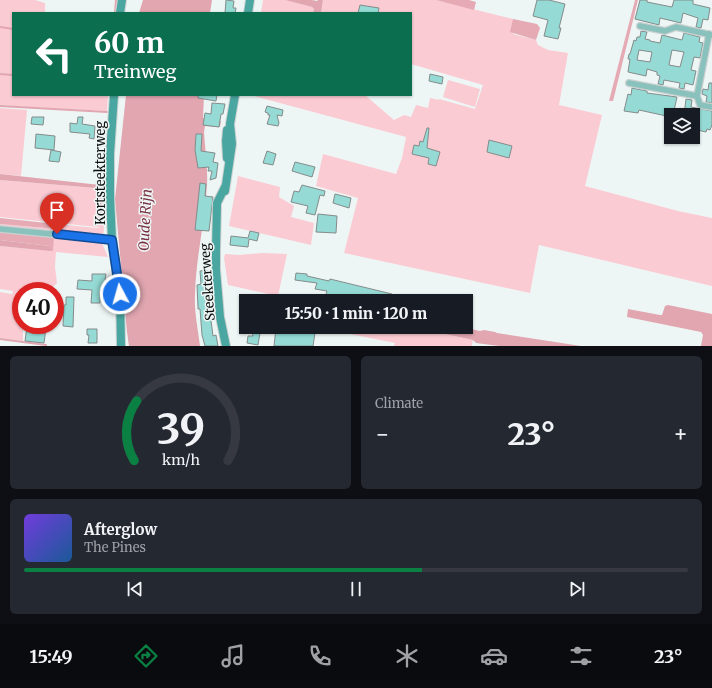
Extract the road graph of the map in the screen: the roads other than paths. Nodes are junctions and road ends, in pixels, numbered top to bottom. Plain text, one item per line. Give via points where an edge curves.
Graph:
1 (122, 0) edge
2 (250, 0) edge
3 (120, 12) edge
4 (248, 12) edge
5 (640, 26) dead end
6 (711, 35) edge
7 (629, 83) dead end
8 (114, 96) edge
9 (235, 96) edge
10 (697, 96) junction
11 (712, 107) edge
12 (0, 229) edge
13 (112, 240) junction
14 (120, 346) edge
15 (226, 346) edge

1 - 3 main road
2 - 4 main road
5 - 6 street via 665,31 676,27
6 - 10 street
7 - 10 street
8 - 13 main road, Kortsteekterweg via 110,154
9 - 15 main road, Steekterweg via 227,130 228,163 224,201 216,216 216,270 220,317
10 - 11 street via 700,105
12 - 13 street
13 - 14 main road, Kortsteekterweg via 120,294

